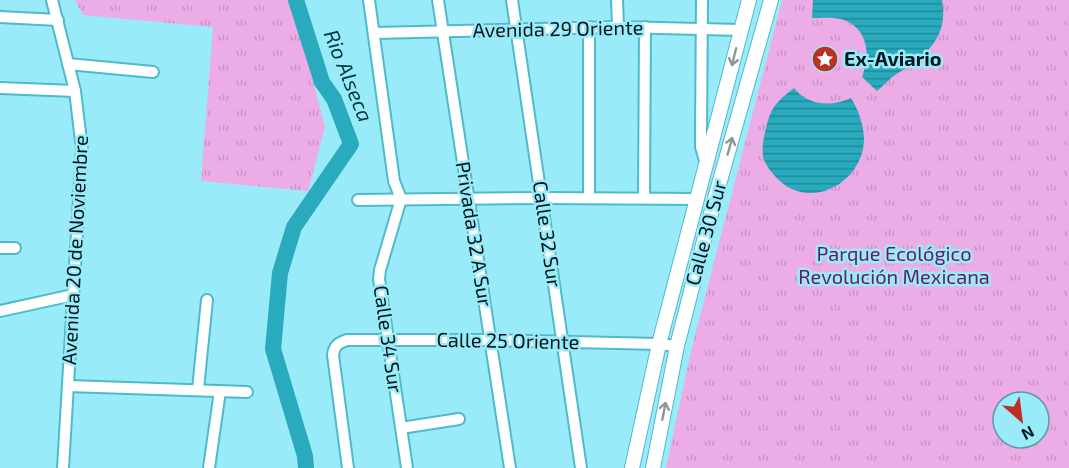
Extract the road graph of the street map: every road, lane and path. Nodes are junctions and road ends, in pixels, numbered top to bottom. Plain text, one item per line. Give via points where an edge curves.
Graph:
1 (52, 0) edge
2 (369, 0) edge
3 (438, 0) edge
4 (512, 0) edge
5 (617, 0) edge
6 (702, 0) edge
7 (749, 0) edge
8 (771, 0) edge
9 (0, 17) edge
10 (58, 20) junction
11 (589, 27) junction
12 (618, 27) junction
13 (645, 27) junction
14 (701, 28) junction
15 (516, 29) junction
16 (741, 30) junction
17 (443, 31) junction
18 (375, 33) junction
19 (68, 64) junction
20 (153, 72) dead end
21 (0, 88) edge
22 (75, 91) junction
23 (707, 167) junction
24 (468, 198) junction
25 (542, 198) junction
26 (589, 198) junction
27 (644, 198) junction
28 (698, 199) junction
29 (358, 200) dead end
30 (401, 200) junction
31 (0, 248) edge
32 (15, 248) dead end
33 (74, 295) junction
34 (207, 300) dead end
35 (0, 311) edge
36 (490, 340) junction
37 (387, 341) junction
38 (563, 341) junction
39 (659, 344) junction
40 (677, 346) junction
41 (68, 386) junction
42 (198, 389) junction
43 (220, 391) junction
44 (247, 392) dead end
45 (459, 419) dead end
46 (401, 428) junction
47 (63, 468) edge
48 (209, 468) edge
49 (348, 468) edge
50 (406, 468) edge
51 (510, 468) edge
52 (581, 468) edge
53 (632, 468) edge
54 (653, 468) edge

1 - 10 street, Avenida 20 de Noviembre
2 - 18 street
3 - 17 street, Privada 32 A Sur
4 - 15 street, Calle 32 Sur
5 - 12 street
6 - 14 street, Calle 30 Sur
7 - 16 main road, Calle 30 Sur
40 -> 8 main road, Calle 30 Sur
9 - 10 street
10 - 19 street, Avenida 20 de Noviembre
11 - 12 street, Avenida 29 Oriente
11 - 15 street, Avenida 29 Oriente
11 - 26 street
12 - 13 street, Avenida 29 Oriente
13 - 14 street, Avenida 29 Oriente
13 - 27 street
14 - 16 street, Avenida 29 Oriente
14 - 23 street, Calle 30 Sur via 701,147
15 - 17 street, Avenida 29 Oriente
15 - 25 street, Calle 32 Sur
16 -> 23 main road, Calle 30 Sur
17 - 18 street, Avenida 29 Oriente
17 - 24 street, Privada 32 A Sur
18 - 30 street via 394,181
19 - 20 street
19 - 22 street, Avenida 20 de Noviembre
21 - 22 street
22 - 33 street, Avenida 20 de Noviembre via 82,149
23 - 28 main road, Calle 30 Sur
24 - 25 street
24 - 30 street
24 - 36 street, Privada 32 A Sur
25 - 26 street
25 - 38 street, Calle 32 Sur
26 - 27 street
27 - 28 street
28 - 39 main road, Calle 30 Sur
29 - 30 street
30 - 37 street, Calle 34 Sur via 379,279
31 - 32 street
33 - 35 street
33 - 41 street, Avenida 20 de Noviembre
34 - 42 street
36 - 37 street, Calle 25 Oriente
36 - 38 street, Calle 25 Oriente
36 - 51 street, Privada 32 A Sur
37 - 46 street, Calle 34 Sur
37 - 49 street, Calle 25 Oriente via 347,340 334,348
38 - 39 street, Calle 25 Oriente
38 - 52 street, Calle 32 Sur
39 - 40 street, Calle 25 Oriente
39 - 53 main road, Calle 30 Sur
54 -> 40 main road, Calle 30 Sur
41 - 42 street
41 - 47 street, Avenida 20 de Noviembre
42 - 43 street
43 - 44 street
43 - 48 street
45 - 46 street
46 - 50 street, Calle 34 Sur

